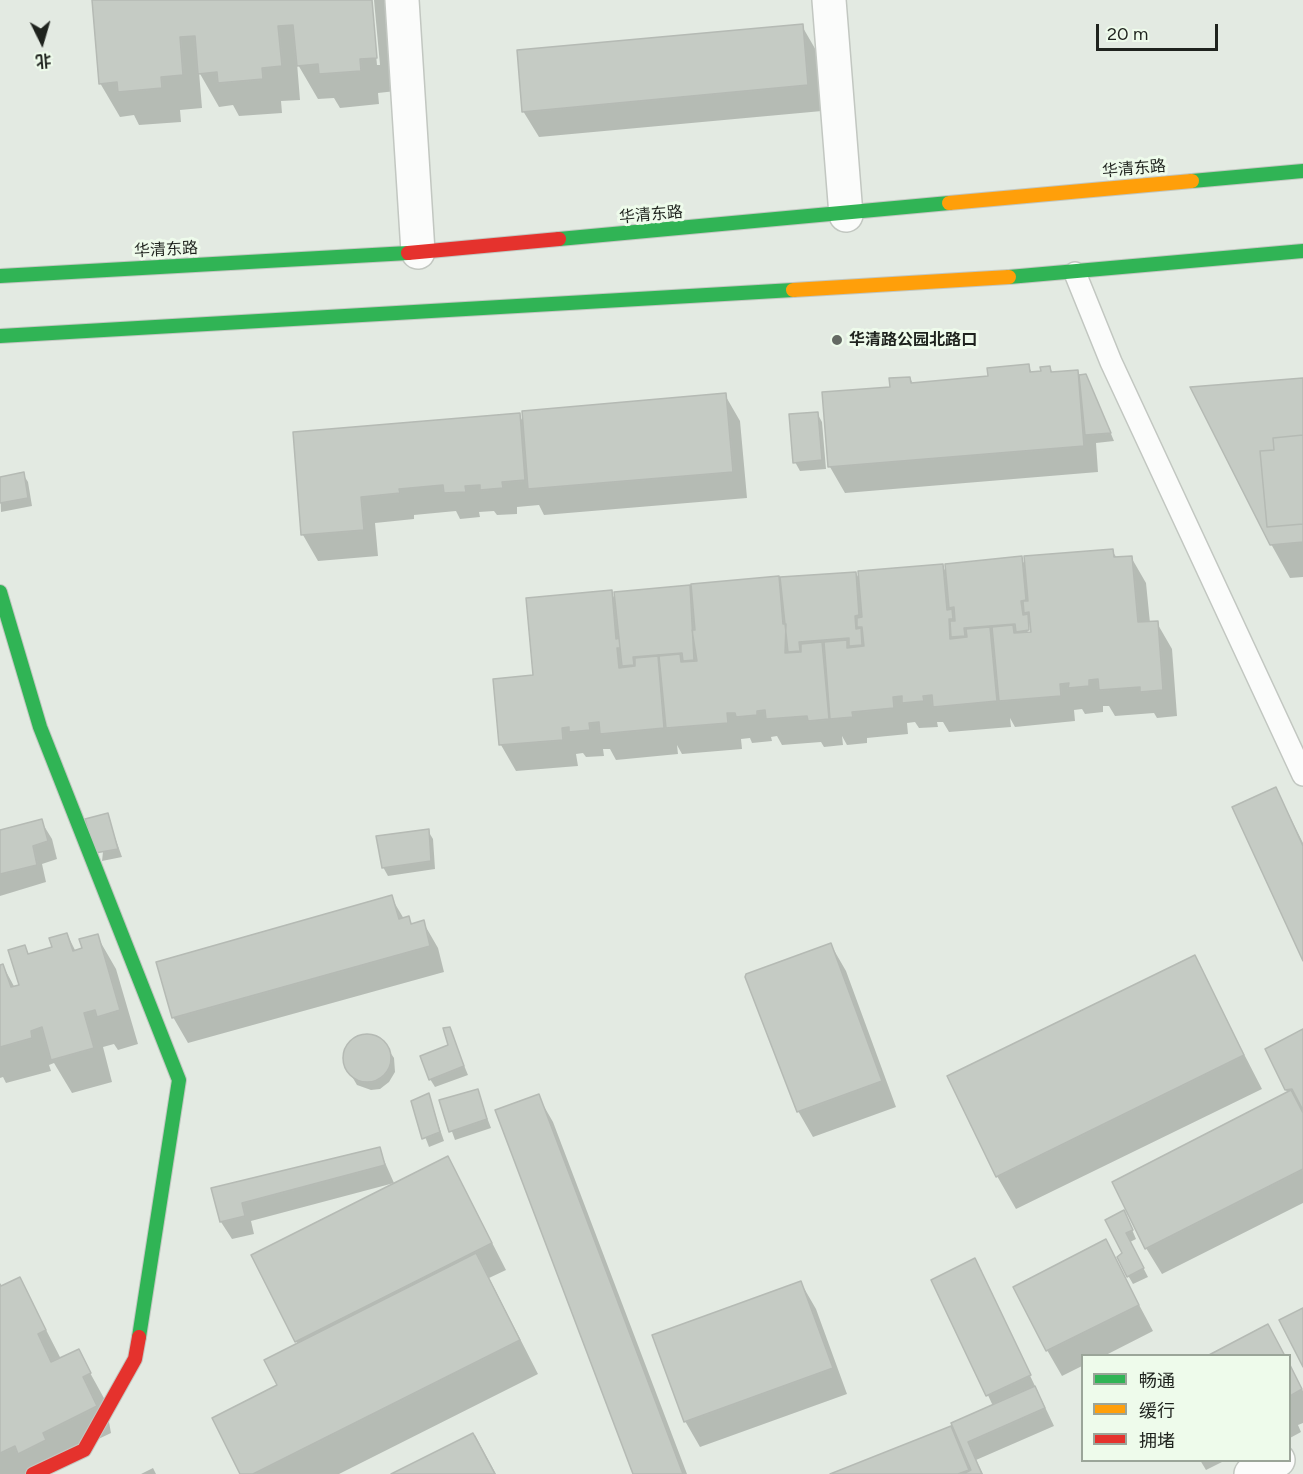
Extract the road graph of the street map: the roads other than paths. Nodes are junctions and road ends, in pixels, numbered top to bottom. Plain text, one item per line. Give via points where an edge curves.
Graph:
1 (402, 0) edge
2 (829, 0) edge
3 (1303, 171) edge
4 (846, 214) junction
5 (1303, 251) edge
6 (418, 252) junction
7 (1075, 273) junction
8 (0, 276) edge
9 (0, 336) edge
10 (0, 592) edge
11 (1303, 775) edge
12 (1276, 1462) edge
13 (33, 1474) edge
14 (1251, 1474) edge

1 - 6 street
2 - 4 street
3 - 4 main road, 华清东路
4 - 6 main road, 华清东路
5 - 7 main road
6 - 8 main road, 华清东路
7 - 9 main road
7 - 11 lane via 1111,362
10 - 13 main road via 40,727 179,1080 135,1359 84,1450
12 - 14 street

